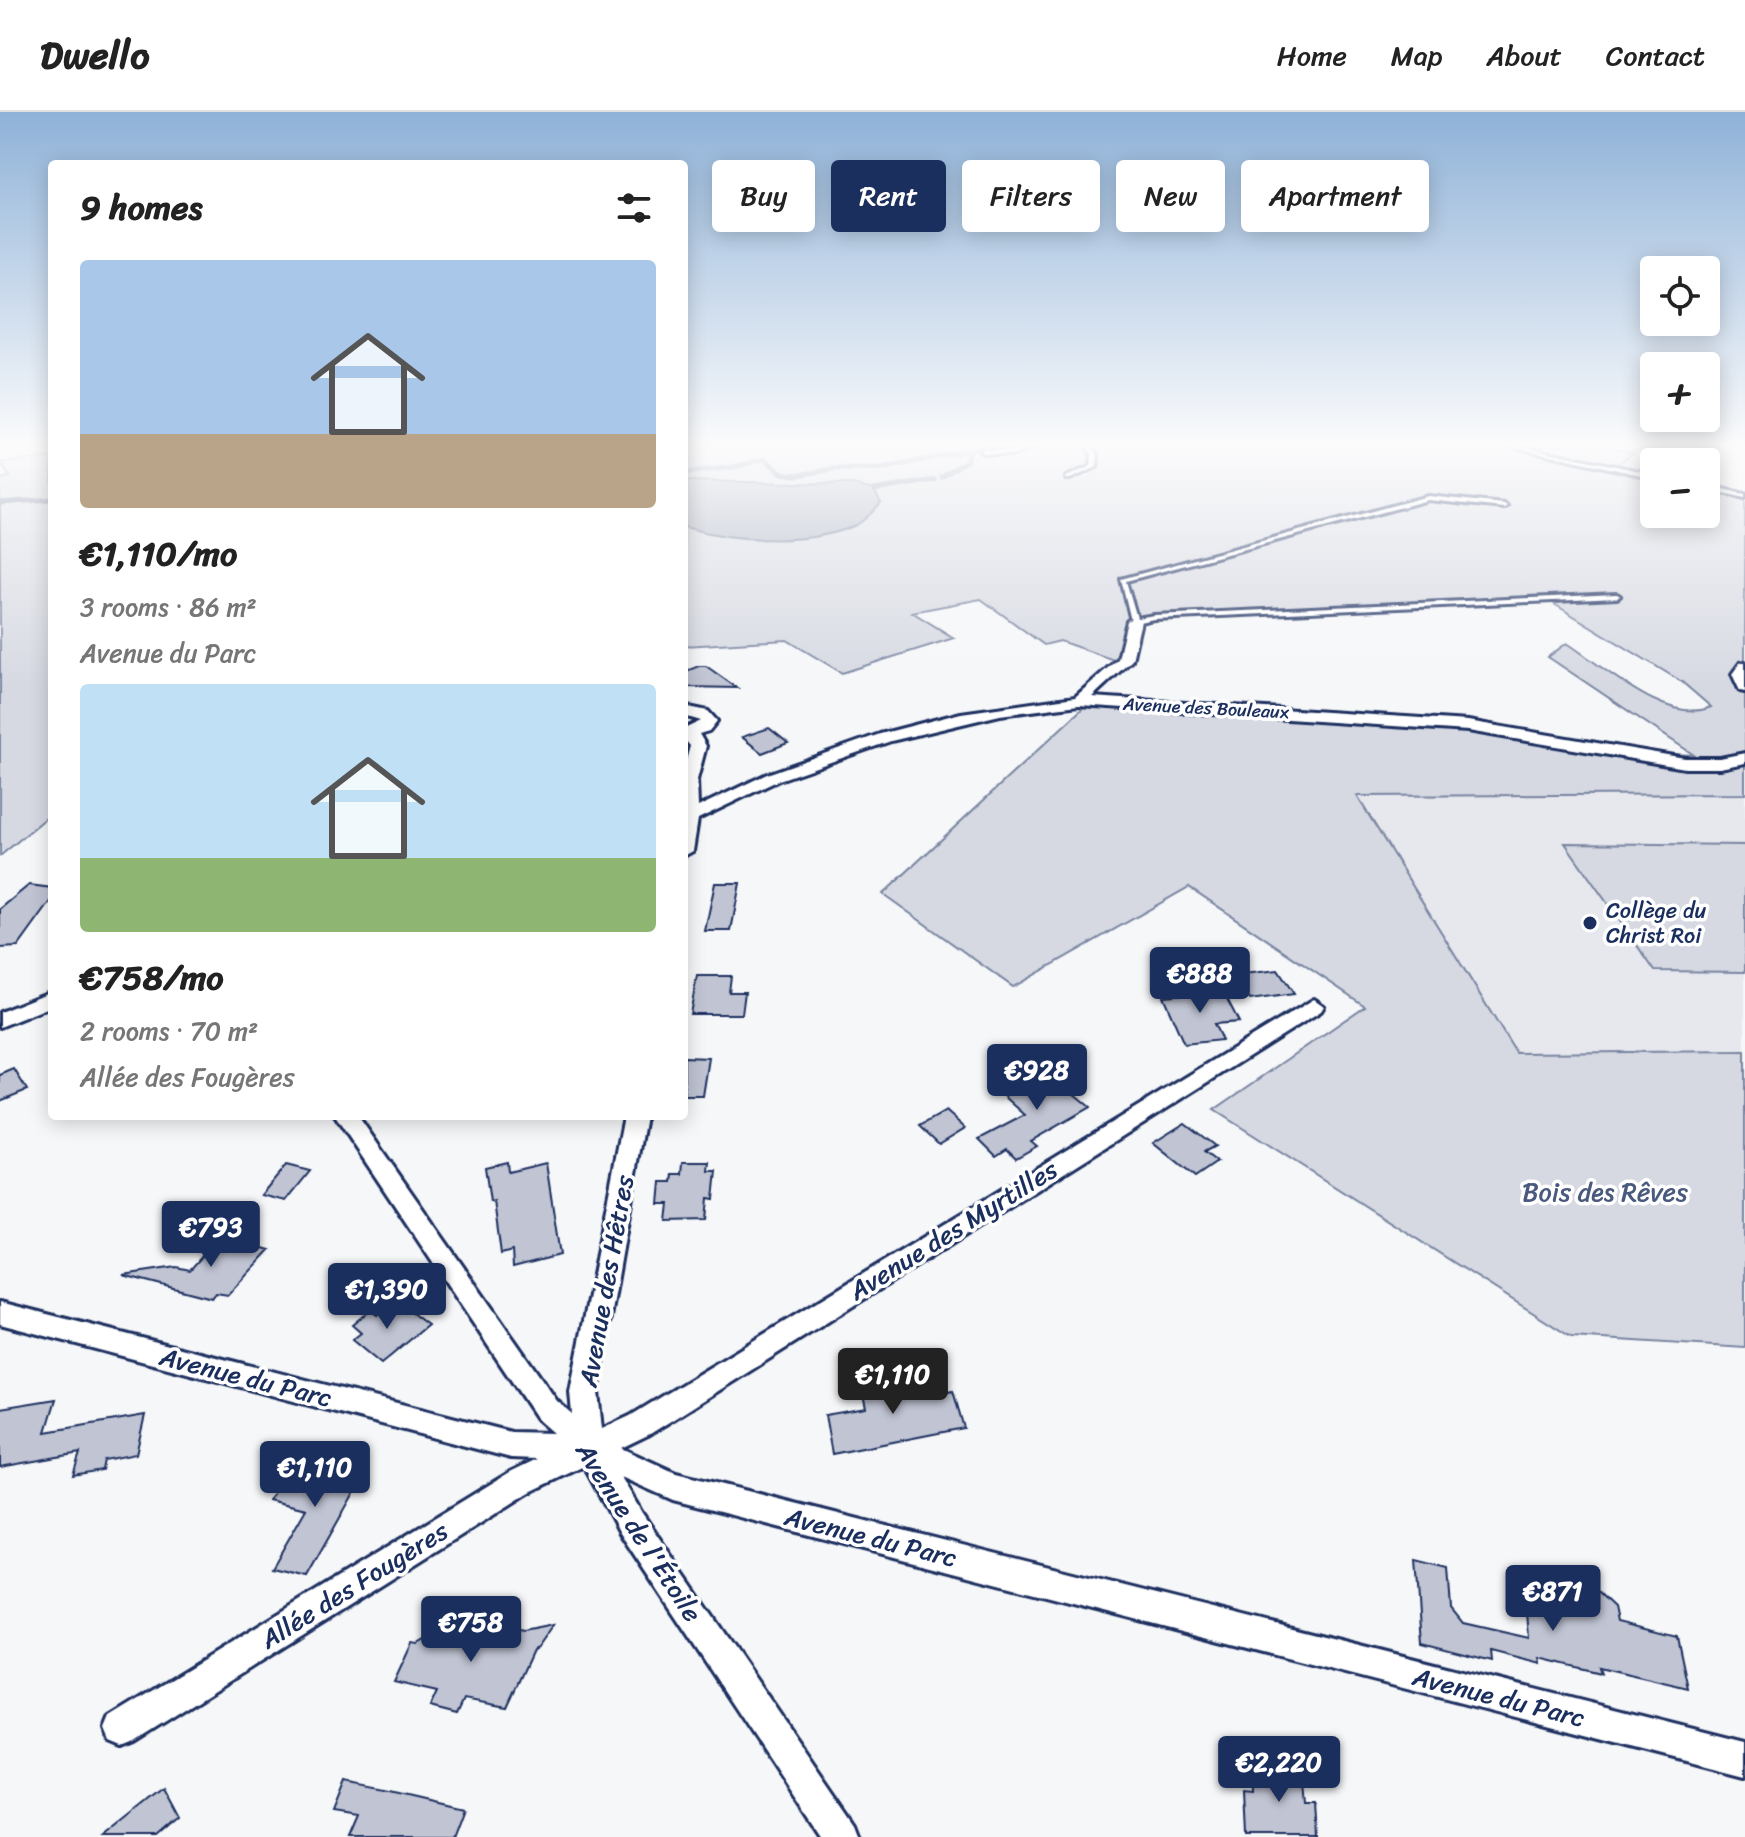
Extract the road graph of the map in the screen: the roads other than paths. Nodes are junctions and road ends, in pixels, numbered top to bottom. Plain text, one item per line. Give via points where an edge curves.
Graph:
1 (1326, 526) edge
2 (1617, 596) dead end
3 (1134, 621) junction
4 (1745, 666) edge
5 (1745, 688) edge
6 (1079, 701) junction
7 (688, 712) edge
8 (688, 734) edge
9 (1745, 758) edge
10 (688, 799) edge
11 (688, 817) edge
12 (48, 1000) edge
13 (1314, 1006) dead end
14 (0, 1020) edge
15 (349, 1120) edge
16 (634, 1120) edge
17 (0, 1313) edge
18 (589, 1448) junction
19 (122, 1729) dead end
20 (1745, 1759) edge
21 (842, 1837) edge

1 - 3 lane via 1123,580
2 - 3 lane
3 - 6 street via 1125,660
4 - 5 street via 1739,674
6 - 9 street, Avenue des Bouleaux via 1468,726 1685,763
6 - 11 street, Avenue des Bouleaux via 1015,707 898,733 731,794
7 - 8 street via 709,721
8 - 10 street via 698,746
12 - 14 street
13 - 18 street, Avenue des Myrtilles via 640,1425
15 - 18 street, Avenue de l'Étoile via 547,1410
16 - 18 street, Avenue des Hêtres via 584,1392
17 - 18 street, Avenue du Parc via 511,1445
18 - 19 street, Allée des Fougères via 520,1482
18 - 20 street, Avenue du Parc via 673,1486
18 - 21 street, Avenue de l'Étoile via 631,1523

